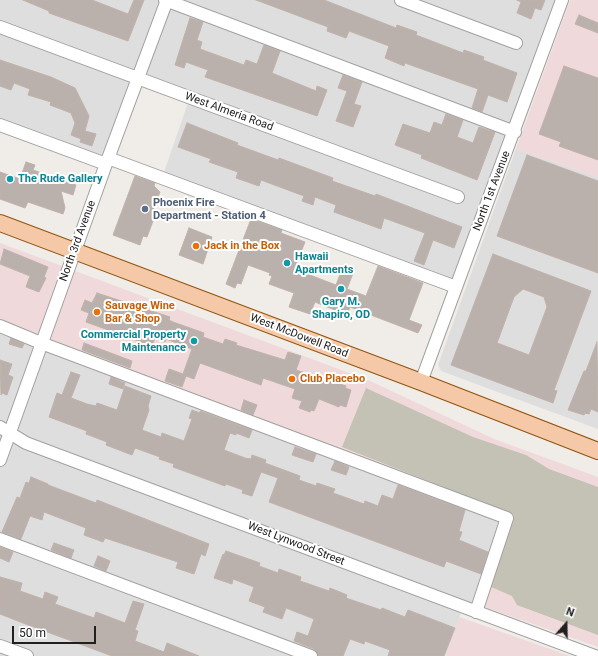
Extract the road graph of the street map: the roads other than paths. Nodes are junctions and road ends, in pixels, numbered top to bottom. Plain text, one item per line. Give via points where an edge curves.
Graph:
1 (166, 0) edge
2 (401, 0) edge
3 (562, 0) edge
4 (0, 28) edge
5 (516, 43) dead end
6 (138, 80) junction
7 (0, 125) edge
8 (515, 132) junction
9 (107, 161) junction
10 (458, 197) dead end
11 (0, 223) edge
12 (74, 251) junction
13 (456, 286) junction
14 (0, 326) edge
15 (41, 343) junction
16 (421, 382) junction
17 (5, 430) edge
18 (598, 451) edge
19 (0, 460) edge
20 (0, 539) edge
21 (476, 612) junction
22 (0, 646) edge
23 (27, 656) edge
24 (311, 656) edge
25 (595, 656) edge

1 - 6 street, North 3rd Avenue
1 - 8 street
2 - 5 street
3 - 8 street, North 1st Avenue
4 - 6 street, West Almeria Road
6 - 9 street, North 3rd Avenue
6 - 10 street, West Almeria Road
7 - 9 street
8 - 13 street, North 1st Avenue
9 - 12 street, North 3rd Avenue
9 - 13 street
11 - 12 main road, West McDowell Road
12 - 15 street, North 3rd Avenue
12 - 16 main road, West McDowell Road
13 - 16 street, North 1st Avenue
14 - 15 street
15 - 17 street, North 3rd Avenue
15 - 21 street via 507,518
16 - 18 main road, West McDowell Road
17 - 19 street, North 3rd Avenue
17 - 21 street, West Lynwood Street via 26,442
20 - 24 street
21 - 25 street, West Lynwood Street
22 - 23 street

